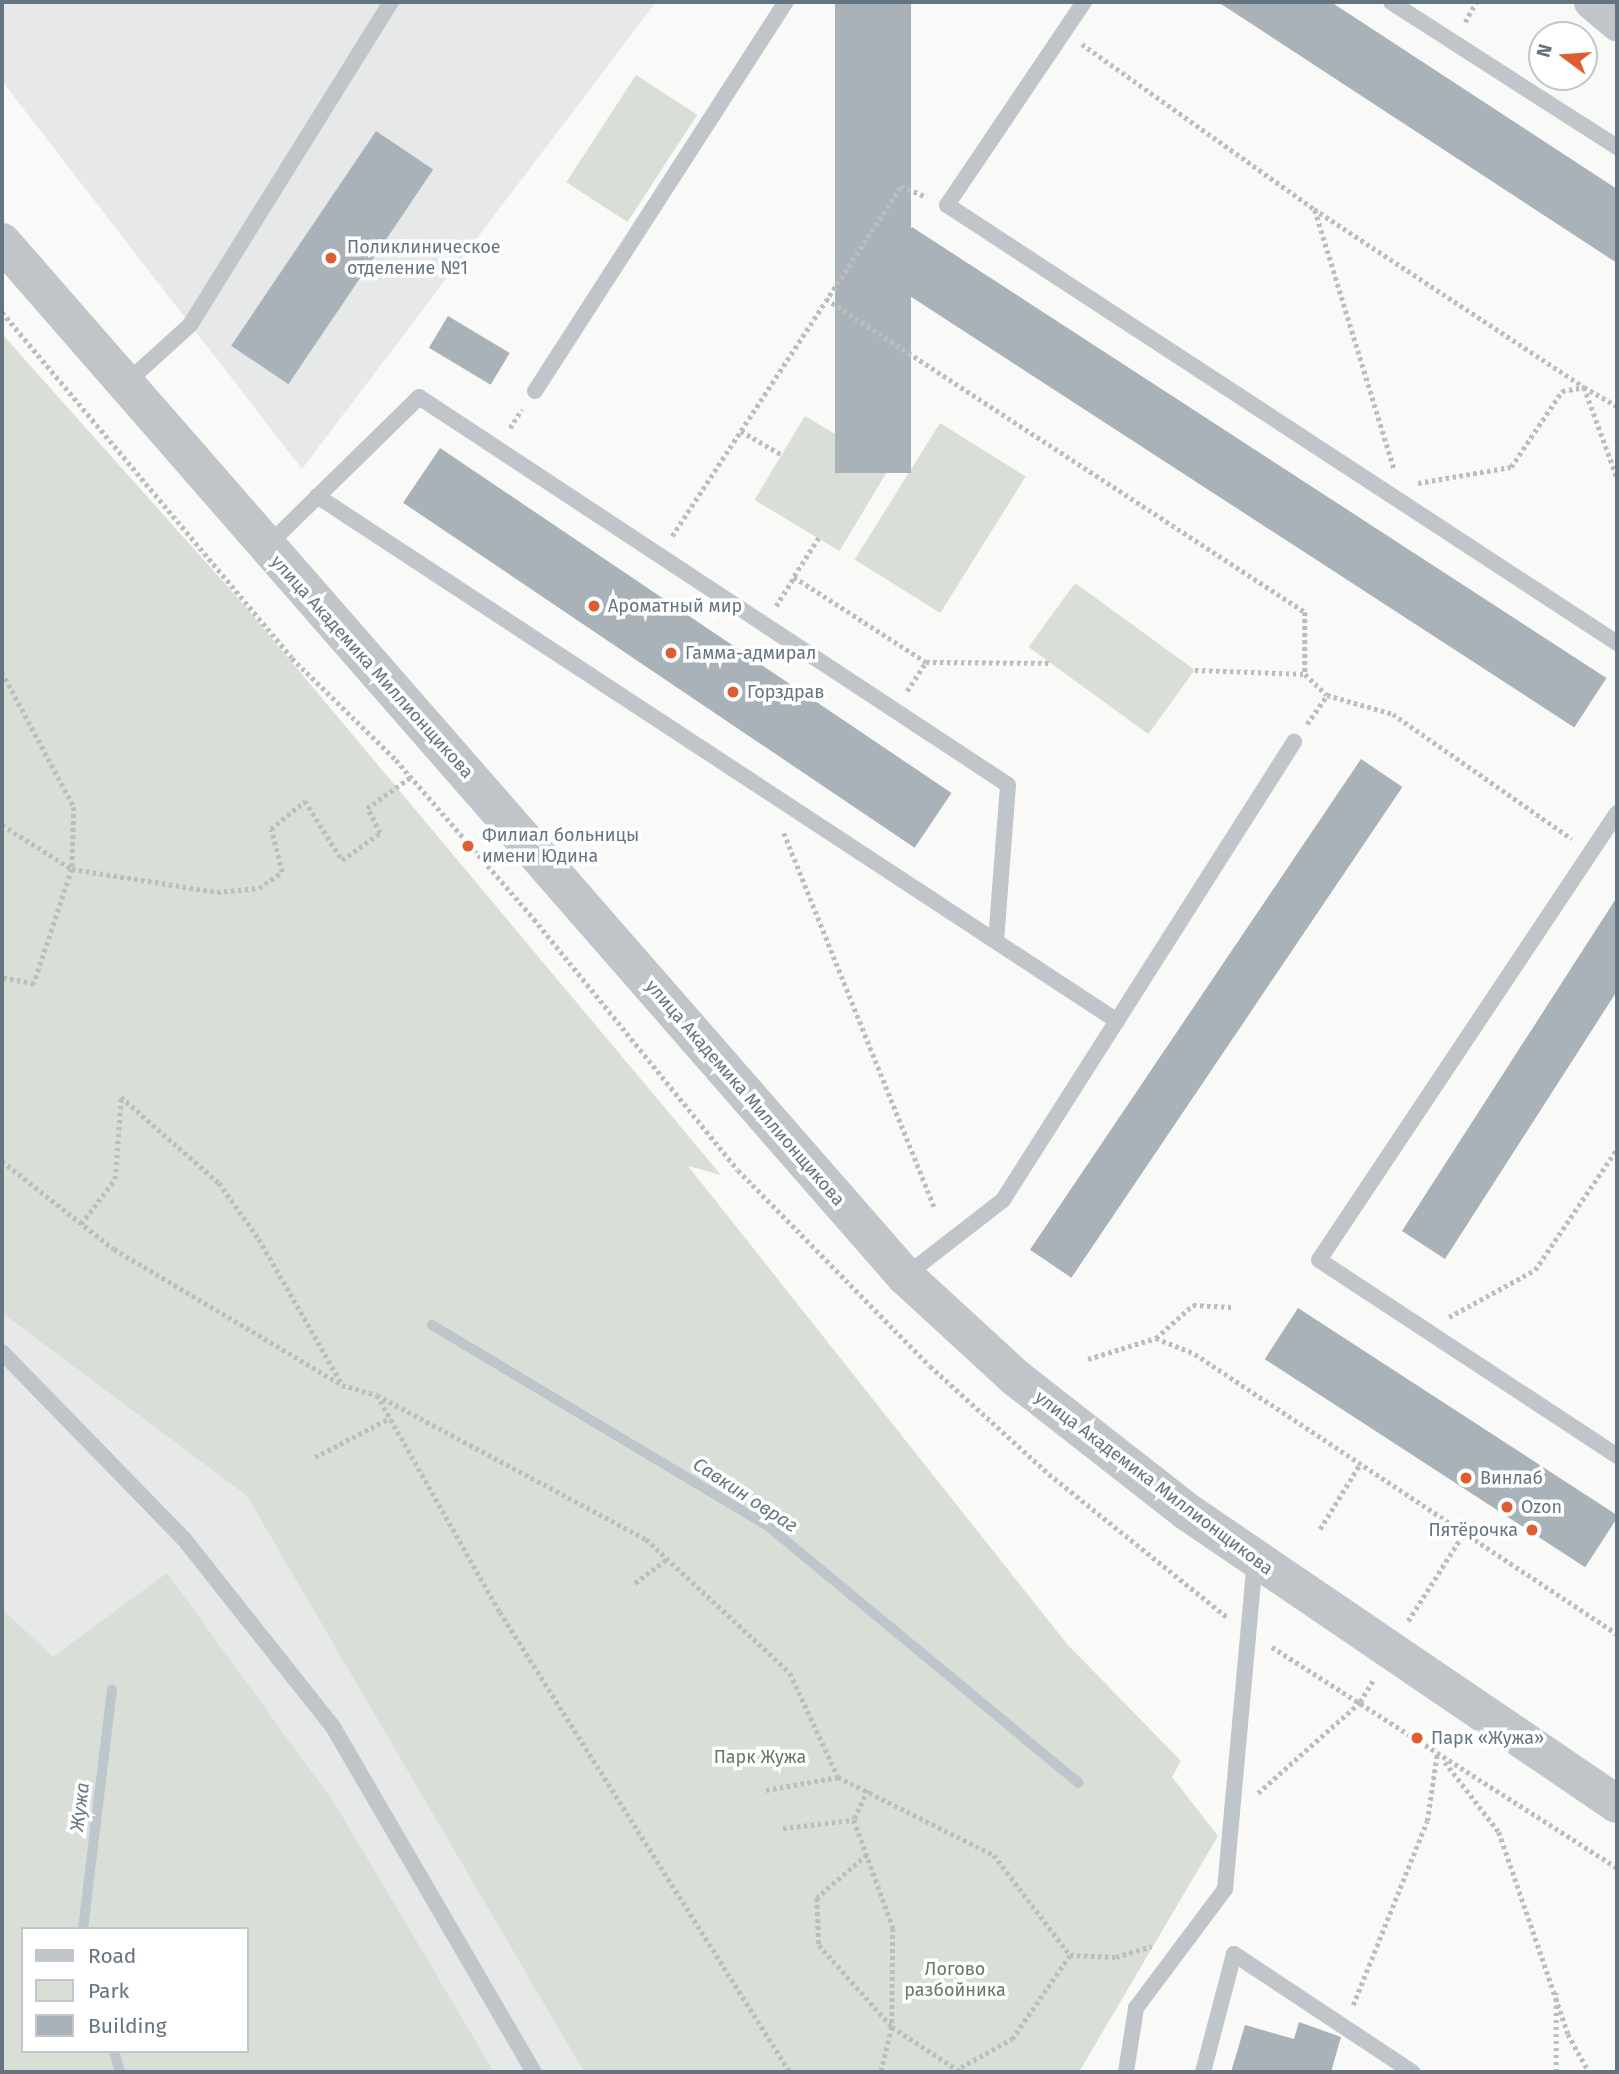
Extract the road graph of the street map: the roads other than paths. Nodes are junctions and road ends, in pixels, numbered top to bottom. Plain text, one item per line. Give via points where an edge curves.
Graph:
1 (391, 2) edge
2 (786, 2) edge
3 (1084, 2) edge
4 (1391, 2) edge
5 (1590, 2) edge
6 (1617, 25) edge
7 (1617, 146) edge
8 (2, 242) edge
9 (125, 384) junction
10 (535, 391) dead end
11 (317, 496) junction
12 (265, 547) junction
13 (1617, 643) edge
14 (1294, 742) road end
15 (1617, 813) edge
16 (996, 941) junction
17 (1116, 1021) junction
18 (905, 1276) junction
19 (2, 1352) edge
20 (1617, 1456) edge
21 (1255, 1561) junction
22 (1617, 1804) edge
23 (534, 2072) edge
24 (1126, 2072) edge
25 (1203, 2072) edge
26 (1412, 2072) edge

1 - 9 lane via 190,324
2 - 10 lane
3 - 13 lane via 947,205
4 - 7 lane
5 - 6 street
8 - 9 street, улица Академика Миллионщикова
9 - 12 street, улица Академика Миллионщикова
11 - 12 lane
11 - 16 lane
11 - 16 lane via 419,397 1008,785
12 - 18 street, улица Академика Миллионщикова
14 - 17 lane
15 - 20 lane via 1319,1260
16 - 17 lane
17 - 18 lane via 1003,1200
18 - 21 street, улица Академика Миллионщикова via 1016,1378
19 - 23 lane via 184,1539 333,1727
21 - 22 street, улица Академика Миллионщикова
21 - 24 lane via 1225,1888 1136,2008
25 - 26 lane via 1234,1954

